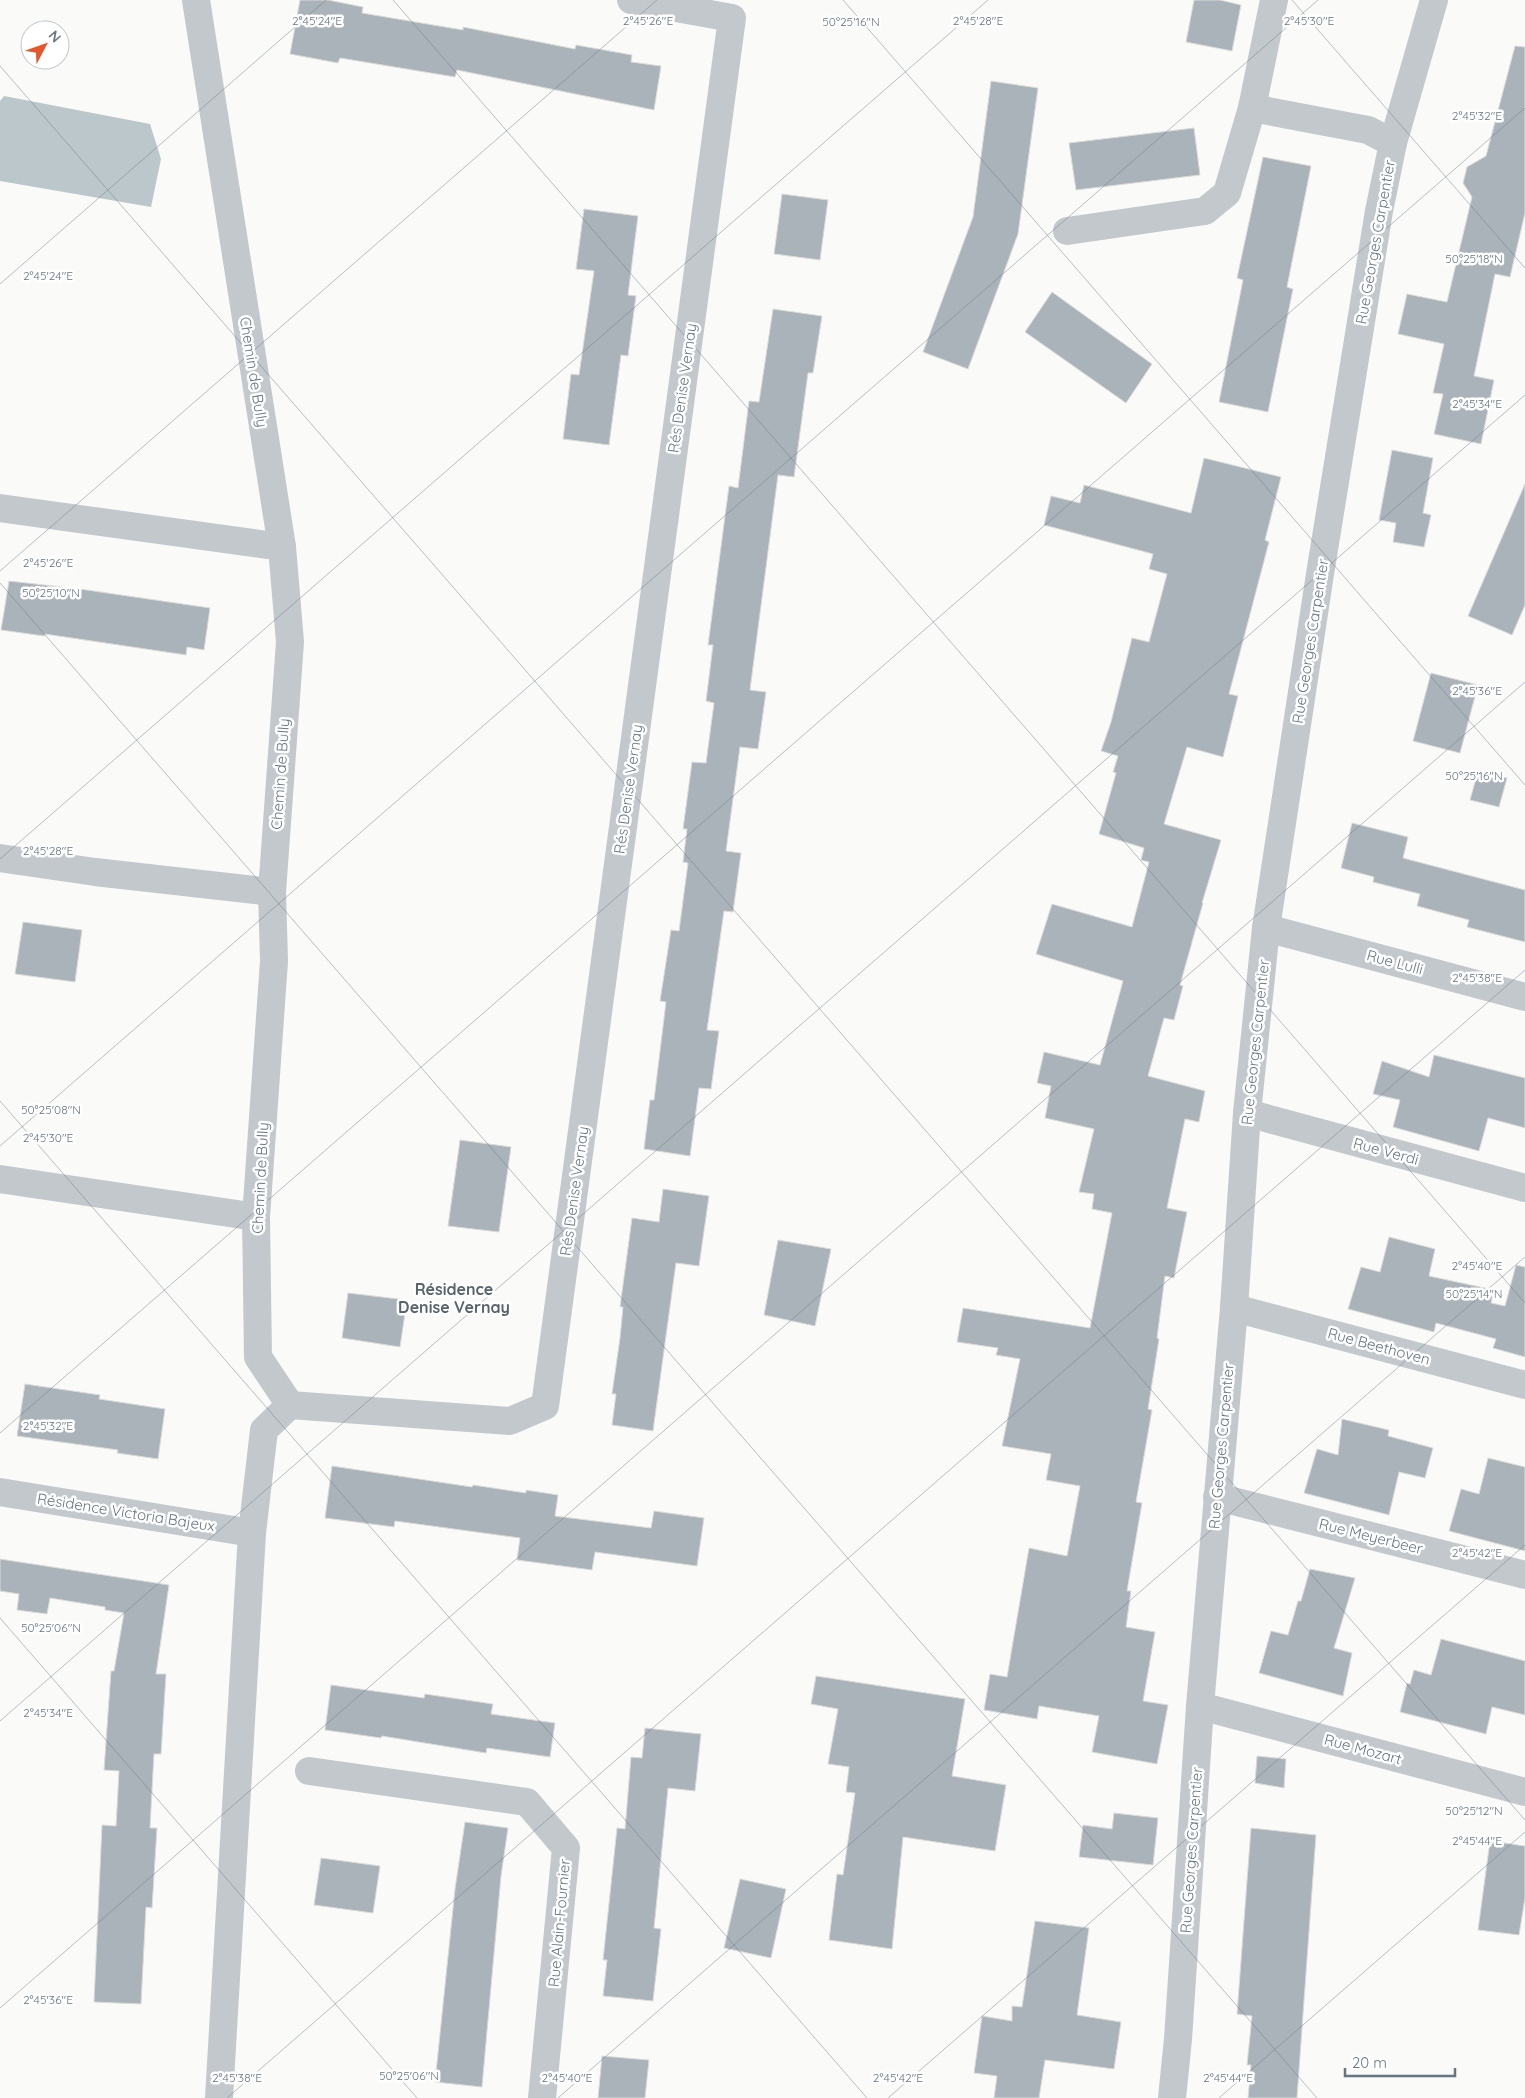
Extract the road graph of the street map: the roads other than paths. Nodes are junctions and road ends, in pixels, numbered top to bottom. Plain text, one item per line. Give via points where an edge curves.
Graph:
1 (196, 0) edge
2 (631, 0) edge
3 (1274, 0) edge
4 (1434, 0) edge
5 (1252, 108) junction
6 (1393, 143) junction
7 (1067, 231) dead end
8 (0, 508) edge
9 (282, 547) junction
10 (0, 858) edge
11 (272, 892) junction
12 (1266, 928) junction
13 (1525, 997) edge
14 (1247, 1113) junction
15 (0, 1180) edge
16 (1525, 1188) edge
17 (256, 1217) junction
18 (1234, 1308) junction
19 (1525, 1385) edge
20 (290, 1405) junction
21 (0, 1492) edge
22 (1216, 1497) junction
23 (252, 1533) junction
24 (1525, 1575) edge
25 (1200, 1706) junction
26 (309, 1771) dead end
27 (1525, 1792) edge
28 (219, 2098) edge
29 (542, 2098) edge
30 (1172, 2098) edge

1 - 9 street, Chemin de Bully
2 - 20 street, Rés Denise Vernay via 732,18 545,1406 510,1421
3 - 5 street
4 - 6 street, Rue Georges Carpentier
5 - 6 street via 1368,130
5 - 7 street via 1227,193 1205,211
6 - 12 street, Rue Georges Carpentier via 1320,574
8 - 9 street
9 - 11 street, Chemin de Bully via 290,642
10 - 11 street
11 - 17 street, Chemin de Bully via 274,961
12 - 13 street, Rue Lulli
12 - 14 street, Rue Georges Carpentier
14 - 16 street, Rue Verdi
14 - 18 street, Rue Georges Carpentier
15 - 17 street
17 - 20 street, Chemin de Bully via 258,1358
18 - 19 street, Rue Beethoven
18 - 22 street, Rue Georges Carpentier
20 - 23 street via 264,1430
21 - 23 street, Résidence Victoria Bajeux
22 - 24 street, Rue Meyerbeer
22 - 25 street, Rue Georges Carpentier
23 - 28 street
25 - 27 street, Rue Mozart
25 - 30 street, Rue Georges Carpentier
26 - 29 street, Rue Alain-Fournier via 527,1802 566,1848

